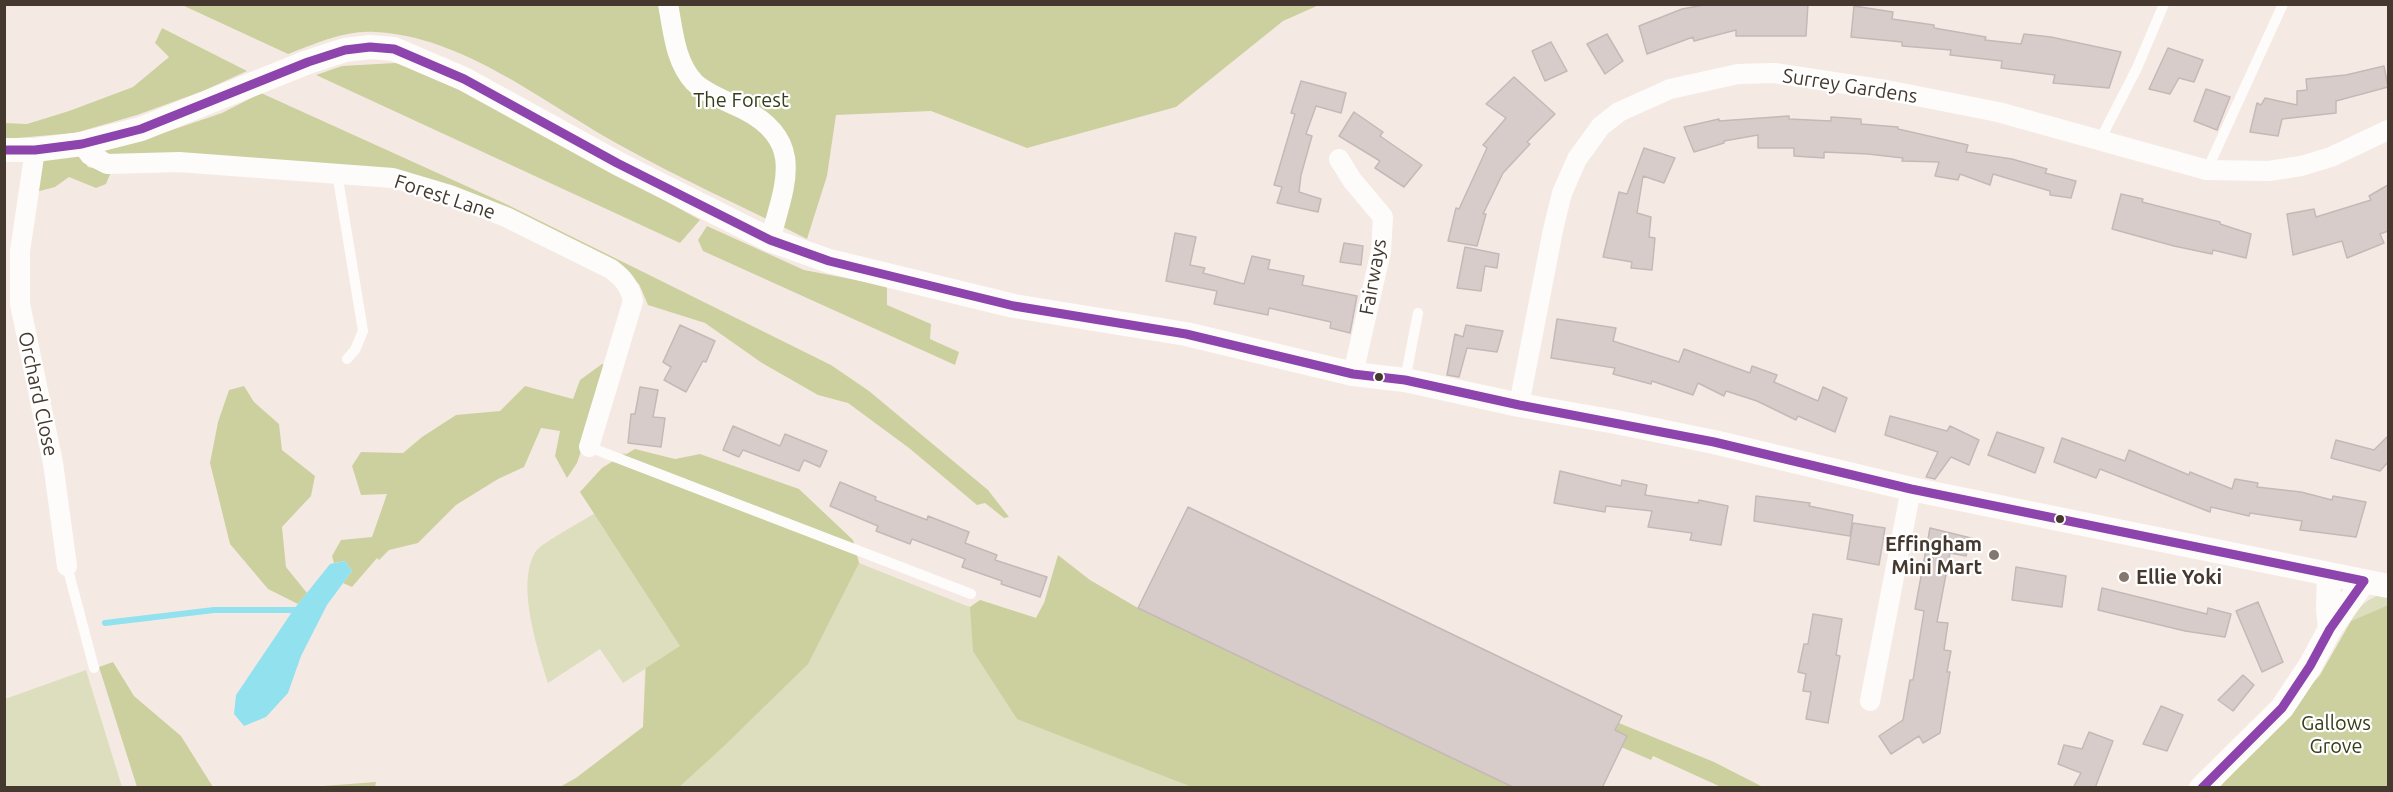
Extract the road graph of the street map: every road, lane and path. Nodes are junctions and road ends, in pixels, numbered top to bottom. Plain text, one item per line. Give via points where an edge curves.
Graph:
1 (668, 4) edge
2 (2164, 4) edge
3 (2283, 4) edge
4 (2388, 130) edge
5 (2100, 140) junction
6 (82, 144) junction
7 (4, 150) edge
8 (35, 150) junction
9 (1339, 159) dead end
10 (2207, 170) junction
11 (337, 172) junction
12 (770, 240) junction
13 (1418, 313) dead end
14 (347, 359) dead end
15 (1353, 374) junction
16 (1405, 380) junction
17 (1519, 405) junction
18 (589, 447) joint
19 (1911, 489) junction
20 (67, 566) joint
21 (2329, 574) junction
22 (2364, 581) junction
23 (2388, 586) edge
24 (971, 594) dead end
25 (2330, 629) junction
26 (94, 668) dead end
27 (1870, 701) dead end
28 (2201, 788) edge

1 - 12 street via 680,61 695,83 753,114 771,127 783,146 787,166 784,188
2 - 5 lane
3 - 10 lane
4 - 10 street, Surrey Gardens via 2331,157 2301,166 2269,171
5 - 10 street, Surrey Gardens
5 - 17 street, Surrey Gardens via 1998,112 1774,73 1703,80 1638,102 1601,126 1577,159 1562,193
6 - 8 street
6 - 11 street, Forest Lane via 90,155 107,164 178,162
6 - 12 street via 141,129 345,50 394,49 464,79 616,164
7 - 8 street
8 - 20 street, Orchard Close via 20,251 21,304 53,463
9 - 15 street, Fairways via 1383,217 1381,251
11 - 14 lane via 363,332
11 - 18 street, Forest Lane via 393,178 450,195 506,218 622,278 631,291 632,311
12 - 15 street via 829,261 1014,306 1186,334
13 - 16 lane
15 - 16 street
16 - 17 street
17 - 19 street via 1714,442
18 - 24 lane
19 - 21 street
19 - 27 street
20 - 26 lane
21 - 22 street
21 - 25 street
22 - 23 street
22 - 25 street
25 - 28 street via 2282,708

